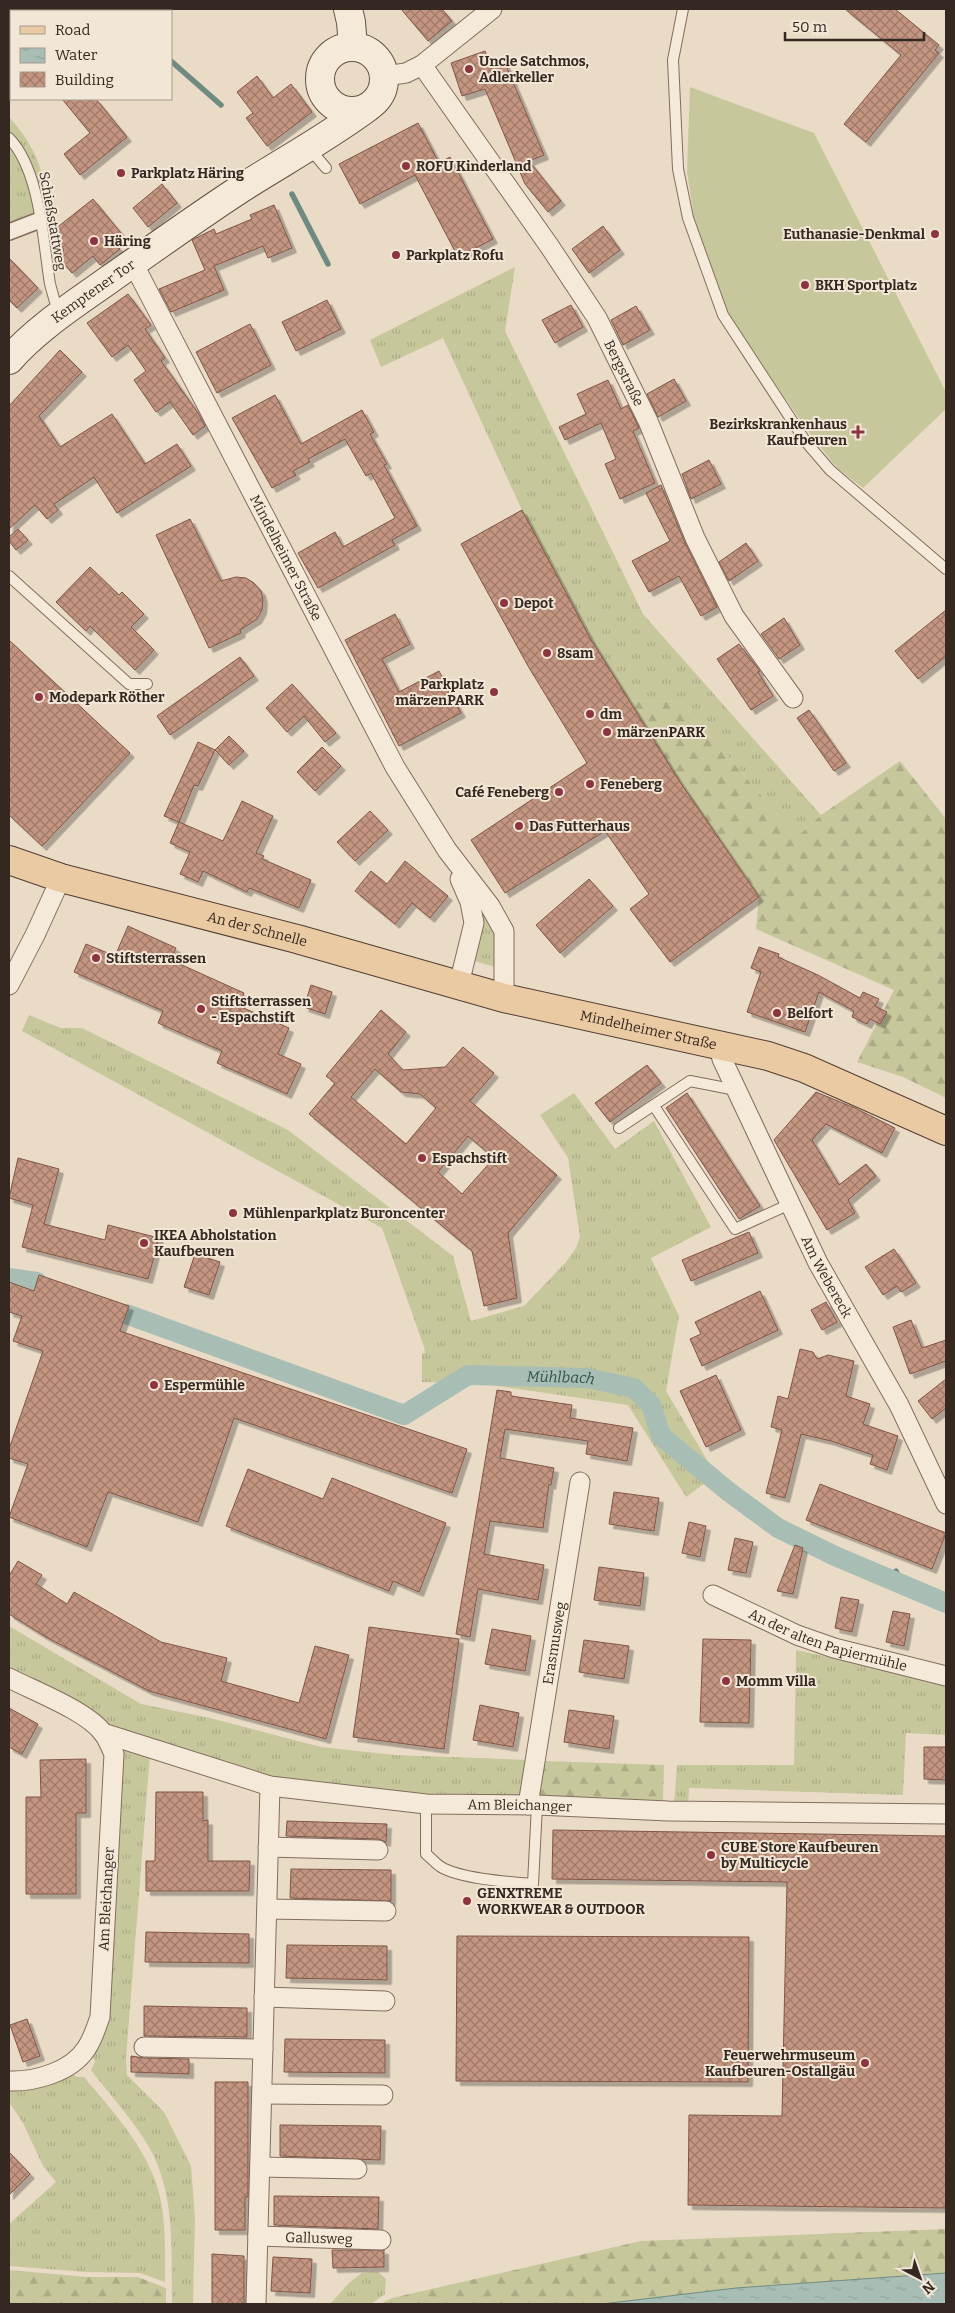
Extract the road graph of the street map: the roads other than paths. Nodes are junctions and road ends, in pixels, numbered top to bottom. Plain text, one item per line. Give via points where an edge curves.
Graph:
1 (348, 9) edge
2 (492, 9) edge
3 (683, 9) edge
4 (353, 47) junction
5 (422, 65) junction
6 (384, 76) junction
7 (332, 104) junction
8 (367, 108) junction
9 (9, 138) edge
10 (309, 148) junction
11 (326, 168) dead end
12 (40, 220) junction
13 (9, 232) edge
14 (133, 263) junction
15 (63, 312) junction
16 (9, 360) edge
17 (946, 569) edge
18 (9, 576) edge
19 (147, 684) dead end
20 (793, 698) dead end
21 (447, 850) junction
22 (9, 860) edge
23 (61, 878) junction
24 (459, 984) junction
25 (9, 985) edge
26 (504, 998) junction
27 (719, 1045) junction
28 (736, 1090) junction
29 (654, 1106) junction
30 (619, 1128) dead end
31 (946, 1131) edge
32 (790, 1204) junction
33 (580, 1482) dead end
34 (946, 1504) edge
35 (712, 1595) dead end
36 (946, 1676) edge
37 (9, 1678) edge
38 (103, 1733) junction
39 (270, 1786) junction
40 (426, 1804) junction
41 (533, 1805) junction
42 (946, 1814) edge
43 (268, 1847) junction
44 (378, 1850) dead end
45 (267, 1909) junction
46 (386, 1911) dead end
47 (264, 1997) junction
48 (385, 2001) dead end
49 (144, 2047) dead end
50 (263, 2049) junction
51 (9, 2081) edge
52 (262, 2094) junction
53 (383, 2096) dead end
54 (260, 2167) junction
55 (357, 2169) dead end
56 (258, 2236) junction
57 (381, 2240) dead end
58 (256, 2304) edge

1 - 4 main road
2 - 5 street
3 - 17 lane via 673,60 678,169 688,218 722,314 806,442 830,470
4 - 6 main road via 370,52
4 - 7 main road via 333,54 323,67 321,86
5 - 6 street via 406,73
5 - 20 street, Bergstraße via 597,318 648,421 696,538 734,616
6 - 8 main road via 380,95
7 - 8 main road via 352,112
7 - 10 main road, Kemptener Tor via 329,116
8 - 10 main road, Kemptener Tor
9 - 12 lane, Schießstattweg via 19,148 30,170
10 - 11 lane
10 - 14 main road, Kemptener Tor via 248,184
12 - 13 street
12 - 15 lane, Schießstattweg via 50,284 55,302
14 - 15 main road, Kemptener Tor
14 - 21 street, Mindelheimer Straße via 395,767
15 - 16 main road, Kemptener Tor
18 - 19 lane via 129,684
21 - 24 street, Mindelheimer Straße via 470,902 474,922
21 - 26 street, Mindelheimer Straße via 490,906 504,931
22 - 23 main road, An der Schnelle
23 - 24 main road, An der Schnelle
23 - 25 street
24 - 26 main road, An der Schnelle
26 - 27 main road, Mindelheimer Straße
27 - 28 street, Am Webereck
27 - 31 main road, Mindelheimer Straße via 804,1068
28 - 29 lane via 690,1081
28 - 32 street, Am Webereck
29 - 30 lane
29 - 32 lane via 735,1229
32 - 34 street, Am Webereck via 818,1263 898,1405
33 - 41 street, Erasmusweg
35 - 36 street, An der alten Papiermühle via 797,1635 834,1648
37 - 38 street, Am Bleichanger via 78,1713
38 - 39 street, Am Bleichanger
38 - 51 street, Am Bleichanger via 114,1754 100,2017 93,2038 77,2061 51,2074
39 - 40 street, Am Bleichanger
39 - 43 street
40 - 41 street, Am Bleichanger
40 - 41 lane via 426,1854 441,1867 460,1874 533,1884
41 - 42 street, Am Bleichanger via 668,1811
43 - 44 street
43 - 45 street
45 - 46 street
45 - 47 street
47 - 48 street
47 - 50 street
49 - 50 street
50 - 52 street
52 - 53 street
52 - 54 street
54 - 55 street
54 - 56 street
56 - 57 street, Gallusweg
56 - 58 street

